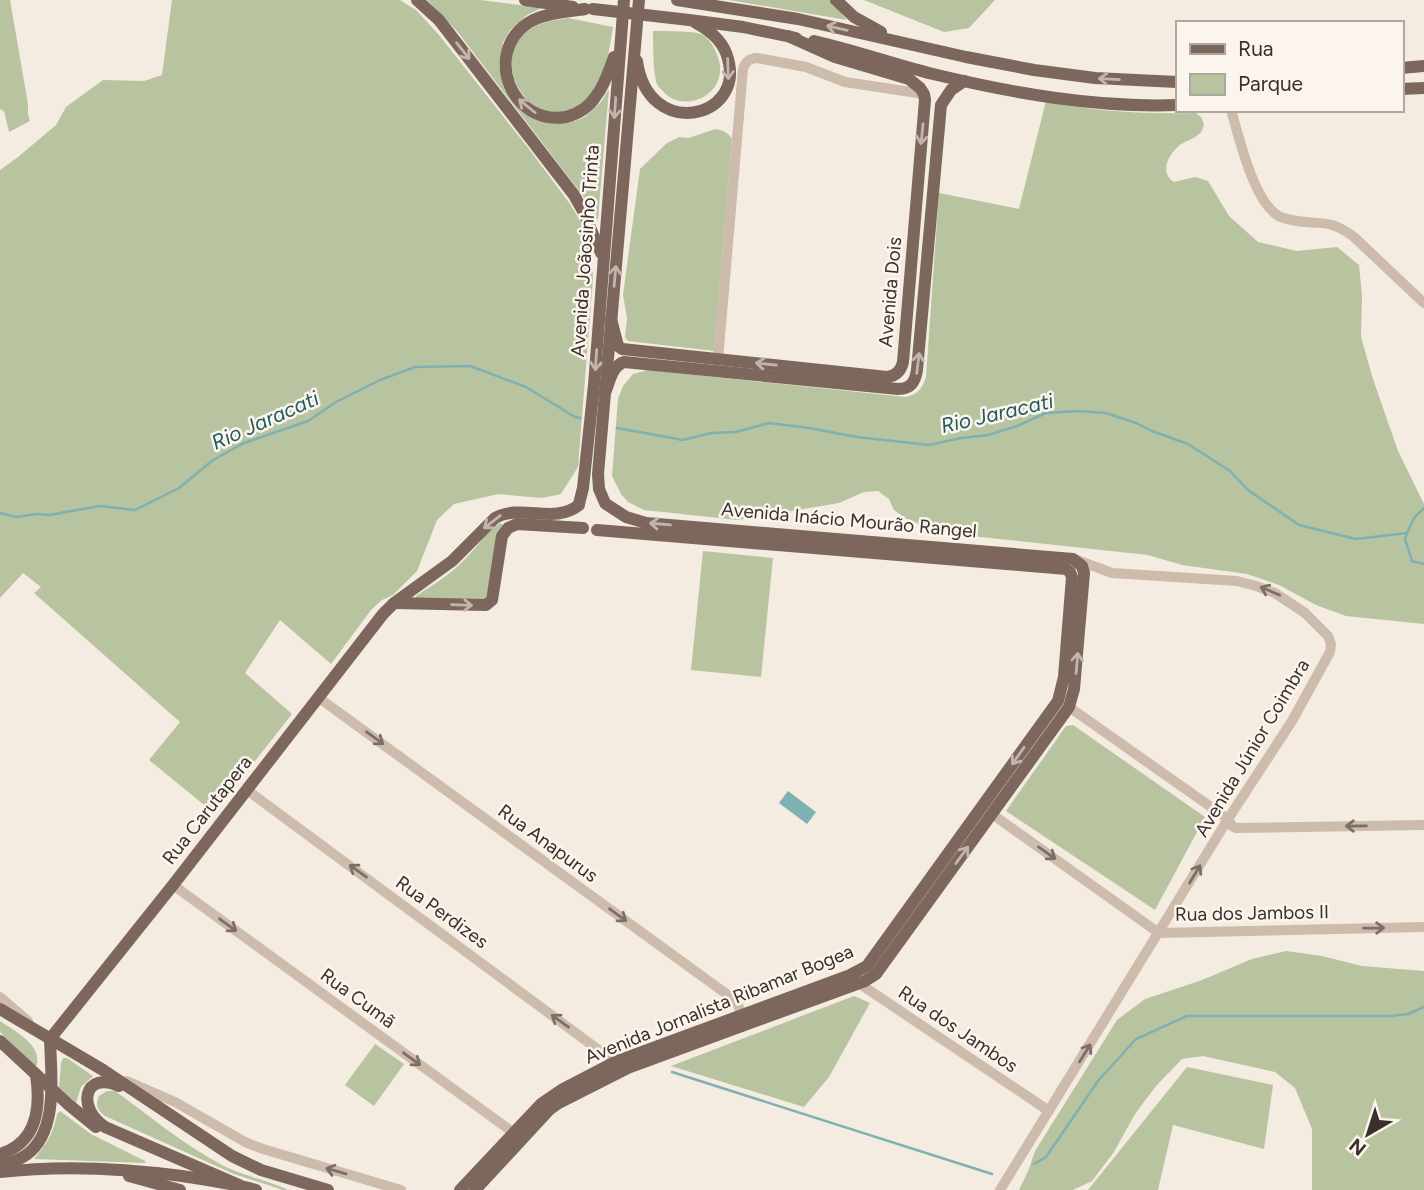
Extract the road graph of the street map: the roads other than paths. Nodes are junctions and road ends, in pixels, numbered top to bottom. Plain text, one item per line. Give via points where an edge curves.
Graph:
1 (417, 0) edge
2 (525, 0) edge
3 (624, 0) edge
4 (639, 0) edge
5 (679, 0) edge
6 (691, 0) edge
7 (836, 0) edge
8 (589, 9) junction
9 (689, 20) junction
10 (636, 33) junction
11 (788, 36) junction
12 (620, 40) junction
13 (904, 43) junction
14 (1424, 66) edge
15 (1403, 68) edge
16 (914, 69) junction
17 (892, 74) junction
18 (964, 81) junction
19 (1176, 82) edge
20 (1424, 88) edge
21 (1403, 89) edge
22 (924, 94) junction
23 (1176, 105) edge
24 (1232, 112) edge
25 (912, 259) junction
26 (928, 260) junction
27 (603, 261) junction
28 (1424, 303) edge
29 (611, 319) junction
30 (718, 360) junction
31 (605, 393) junction
32 (579, 504) junction
33 (605, 504) junction
34 (583, 528) junction
35 (597, 530) junction
36 (1069, 564) junction
37 (394, 603) junction
38 (319, 698) junction
39 (1069, 707) junction
40 (247, 790) junction
41 (992, 814) junction
42 (1228, 819) junction
43 (1424, 825) edge
44 (173, 885) junction
45 (1424, 927) edge
46 (1159, 933) junction
47 (853, 980) junction
48 (0, 997) edge
49 (0, 1009) edge
50 (744, 1020) junction
51 (50, 1039) junction
52 (0, 1041) edge
53 (615, 1062) junction
54 (103, 1070) junction
55 (36, 1075) junction
56 (51, 1089) junction
57 (1049, 1111) junction
58 (518, 1136) junction
59 (212, 1143) junction
60 (0, 1154) edge
61 (0, 1166) edge
62 (90, 1168) junction
63 (0, 1172) edge
64 (239, 1185) junction
65 (180, 1190) edge
66 (256, 1190) edge
67 (328, 1190) edge
68 (401, 1190) edge
69 (460, 1190) edge
70 (475, 1190) edge
71 (1000, 1190) edge

1 -> 27 main road via 439,20 574,195
2 - 8 main road
3 - 12 main road, Avenida Joãosinho Trinta
4 - 10 main road, Avenida Joãosinho Trinta
5 - 6 main road
13 -> 5 main road via 798,19
7 - 13 main road via 854,17
8 - 9 main road, bridge
12 -> 8 main road via 601,89 584,109 570,116 545,117 522,104 505,70 508,50 518,32 536,19
9 -> 10 main road via 719,40 730,65 721,96 697,113 671,111 650,95 639,73
9 - 11 main road
29 -> 10 main road, Avenida Joãosinho Trinta
11 - 16 main road
11 - 17 main road via 844,61
12 -> 27 main road, Avenida Joãosinho Trinta
19 -> 13 main road via 1034,70
14 - 15 main road
16 - 17 main road
16 - 18 main road
17 - 22 main road via 915,83
18 - 23 main road via 1091,102
18 - 26 main road, Avenida Dois via 951,89 941,105
20 - 21 main road
22 -> 25 main road, Avenida Dois
22 - 30 street via 845,82 806,67 757,58 747,61
24 - 28 street via 1259,193 1271,210 1288,220 1342,228
25 - 26 main road
25 -> 30 main road, Avenida Dois via 904,362 895,375
31 -> 26 main road, Avenida Dois via 615,368 624,362 906,389 917,370
27 -> 32 main road, Avenida Joãosinho Trinta
29 - 30 main road, Avenida Dois via 622,349
29 - 31 main road, Avenida Joãosinho Trinta
31 - 33 main road, Avenida Joãosinho Trinta via 598,482
32 - 33 main road via 592,498
32 - 34 main road via 577,519
32 -> 37 main road via 559,514 501,515 452,561
33 - 35 main road via 608,521
36 -> 33 main road, Avenida Inácio Mourão Rangel via 646,523
34 - 35 main road
37 -> 34 main road via 486,605 492,600 502,536 508,528 517,524
35 - 36 main road, Avenida Inácio Mourão Rangel
39 -> 36 main road, Avenida Jornalista Ribamar Bogea via 1076,680 1084,575 1082,566
42 -> 36 street, Avenida Júnior Coimbra via 1319,673 1331,648 1328,636 1305,612 1256,586 1112,573
36 -> 47 main road, Avenida Jornalista Ribamar Bogea via 1072,577 1060,697 872,961
37 - 38 main road, Rua Carutapera
38 - 40 main road, Rua Carutapera
38 -> 50 street, Rua Anapurus via 732,998
39 - 41 main road, Avenida Jornalista Ribamar Bogea
39 - 42 street
40 - 44 main road, Rua Carutapera
53 -> 40 street, Rua Perdizes
41 -> 46 street, Rua dos Jambos II
47 -> 41 main road, Avenida Jornalista Ribamar Bogea via 876,974
43 -> 42 street via 1239,829
46 -> 42 street, Avenida Júnior Coimbra
44 - 51 main road, Rua Carutapera
44 -> 58 street, Rua Cumã
46 -> 45 street, Rua dos Jambos II
57 -> 46 street, Avenida Júnior Coimbra
47 - 50 main road, Avenida Jornalista Ribamar Bogea
47 - 57 street, Rua dos Jambos
48 - 51 street
49 - 51 main road
50 - 53 main road, Avenida Jornalista Ribamar Bogea
50 - 58 main road, Avenida Jornalista Ribamar Bogea via 599,1082 553,1107
51 - 54 main road
51 - 56 main road
52 - 55 main road
53 - 58 main road, Avenida Jornalista Ribamar Bogea via 548,1099
54 - 59 main road
68 -> 54 street via 253,1145 175,1102
55 - 56 main road
55 - 60 main road via 38,1107 33,1126 18,1145
56 - 61 main road via 40,1141 23,1157
56 - 64 main road via 117,1139
57 - 71 street, Avenida Júnior Coimbra
58 - 69 main road, Avenida Jornalista Ribamar Bogea
58 - 70 main road, Avenida Jornalista Ribamar Bogea
59 - 64 main road via 117,1085 106,1081 89,1090 88,1108 105,1127
59 - 67 main road via 248,1165
62 - 63 main road
62 - 64 main road
62 - 65 main road
64 - 66 main road

